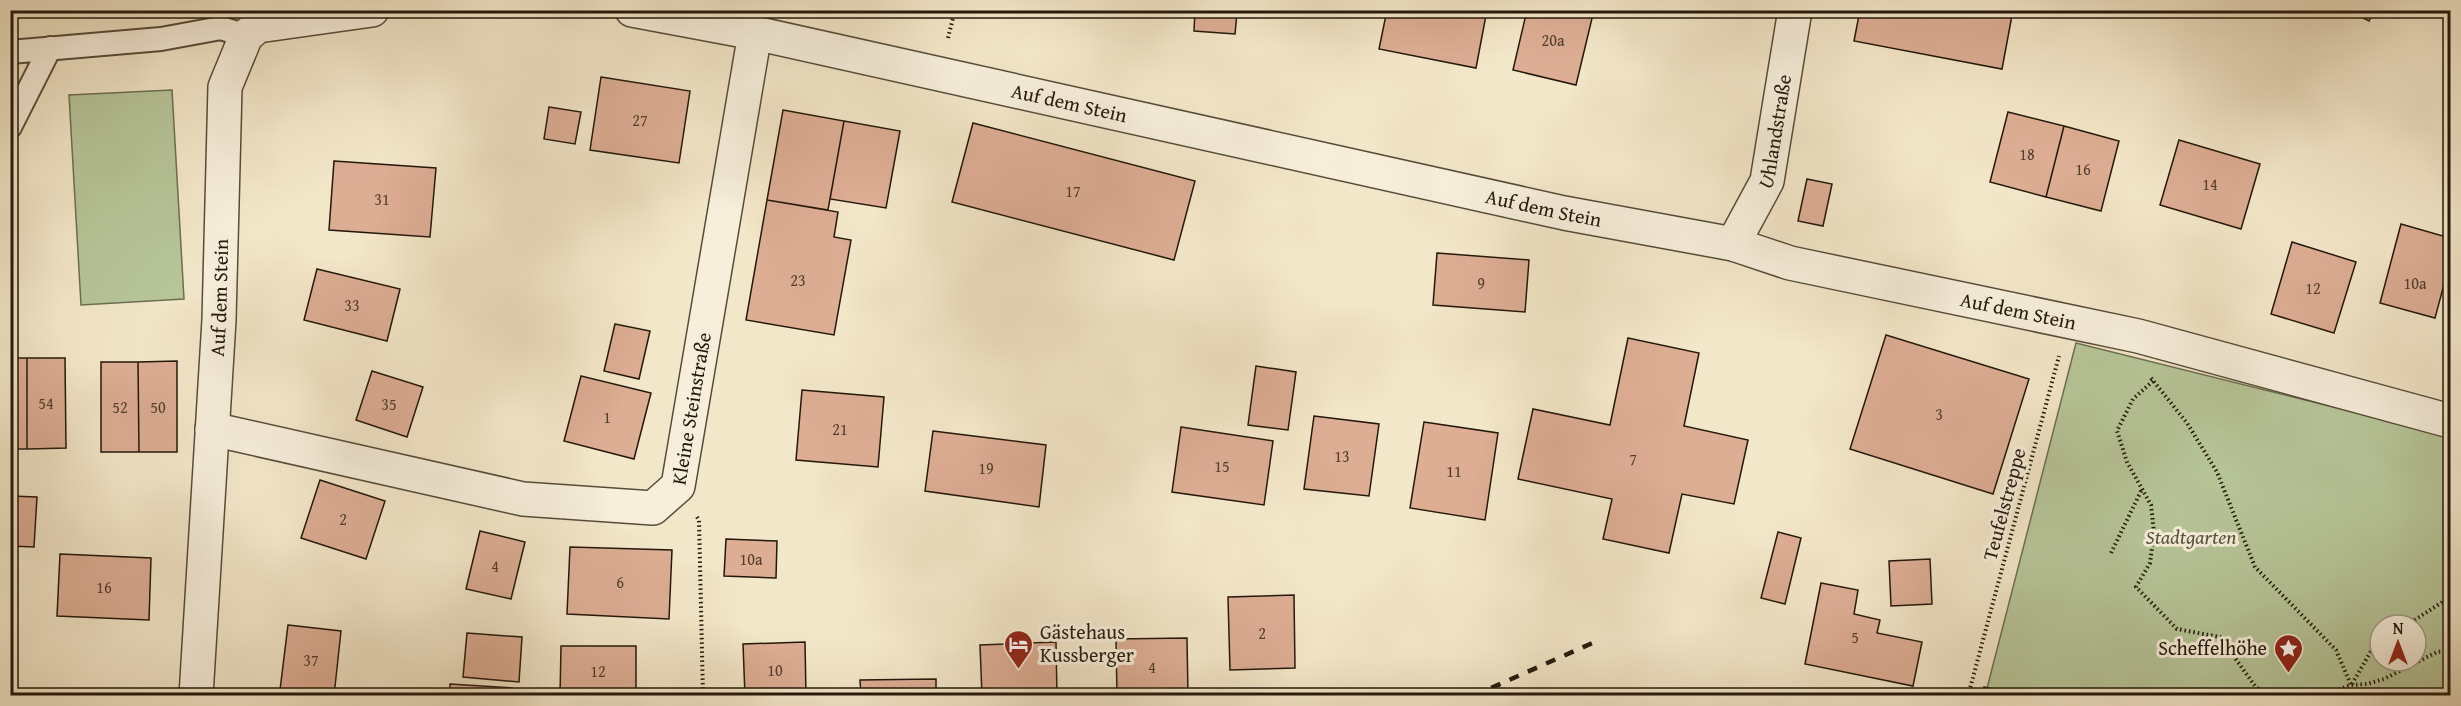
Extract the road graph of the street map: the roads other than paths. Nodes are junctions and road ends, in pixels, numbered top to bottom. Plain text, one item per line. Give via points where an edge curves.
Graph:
1 (372, 10) edge
2 (632, 10) edge
3 (1795, 10) edge
4 (755, 33) junction
5 (246, 36) junction
6 (50, 48) junction
7 (10, 52) edge
8 (10, 127) edge
9 (1733, 244) junction
10 (2451, 421) edge
11 (212, 429) junction
12 (196, 696) edge

1 - 5 street via 258,26
2 - 4 street, Auf dem Stein
3 - 9 street, Uhlandstraße via 1767,181
4 - 9 street, Auf dem Stein via 1564,213
4 - 11 street, Kleine Steinstraße via 678,486 653,508 523,499
5 - 6 lane via 221,28 160,39
5 - 11 street, Auf dem Stein via 225,87
6 - 7 lane
6 - 8 lane
9 - 10 street, Auf dem Stein via 1790,263 2138,336
11 - 12 street, Auf dem Stein

